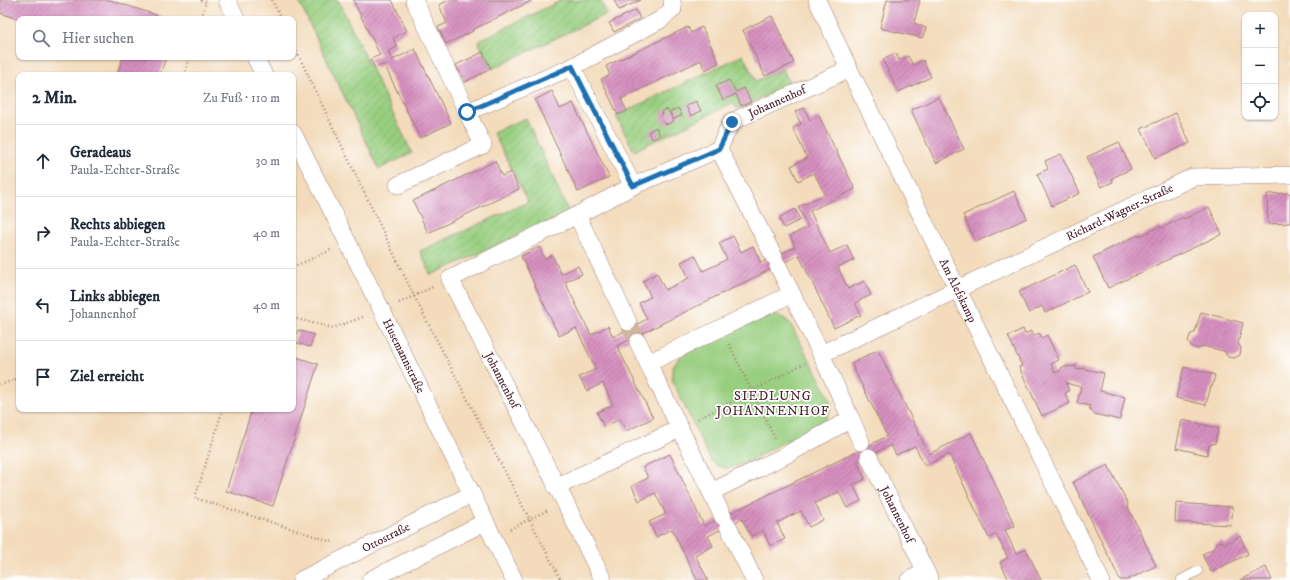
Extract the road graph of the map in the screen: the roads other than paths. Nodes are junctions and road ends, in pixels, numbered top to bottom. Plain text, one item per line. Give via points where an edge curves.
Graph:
1 (227, 0) edge
2 (414, 0) edge
3 (672, 0) edge
4 (816, 0) edge
5 (235, 16) edge
6 (256, 60) edge
7 (572, 66) junction
8 (850, 69) junction
9 (262, 72) edge
10 (467, 112) junction
11 (296, 139) edge
12 (719, 149) junction
13 (1290, 175) edge
14 (398, 185) dead end
15 (633, 186) junction
16 (578, 215) junction
17 (958, 288) junction
18 (792, 294) junction
19 (628, 322) tunnel mouth
20 (638, 342) tunnel mouth
21 (821, 354) junction
22 (648, 363) junction
23 (851, 419) junction
24 (680, 429) junction
25 (861, 442) dead end
26 (869, 457) dead end
27 (556, 487) junction
28 (711, 492) junction
29 (472, 494) junction
30 (485, 522) junction
31 (1198, 571) dead end
32 (928, 576) edge
33 (301, 580) edge
34 (370, 580) edge
35 (514, 580) edge
36 (603, 580) edge
37 (754, 580) edge
38 (909, 580) edge
39 (1101, 580) edge
40 (1180, 580) edge

1 - 5 street
2 - 10 street
3 - 7 street via 673,9 660,20
4 - 8 street, Am Alefskamp
6 - 9 street
7 - 10 street
7 - 15 street
8 - 12 street, Johannenhof via 732,122
8 - 17 street, Am Alefskamp
10 - 14 street via 484,145
11 - 29 street, Husemannstraße
12 - 15 street
12 - 18 street
13 - 17 street, Richard-Wagner-Straße via 1192,176
15 - 16 street
16 - 19 street
16 - 27 street, Johannenhof via 450,279
17 - 21 street
17 - 39 street, Am Alefskamp
18 - 21 street
18 - 22 street
20 - 22 street
21 - 23 street
22 - 24 street
23 - 25 street
23 - 28 street
24 - 27 street
24 - 28 street
26 - 32 street, Johannenhof
27 - 36 street, Johannenhof
28 - 37 street
29 - 30 street, Husemannstraße
29 - 33 street, Ottostraße
30 - 34 street
30 - 35 street, Husemannstraße
31 - 40 lane
32 - 38 street, Johannenhof

